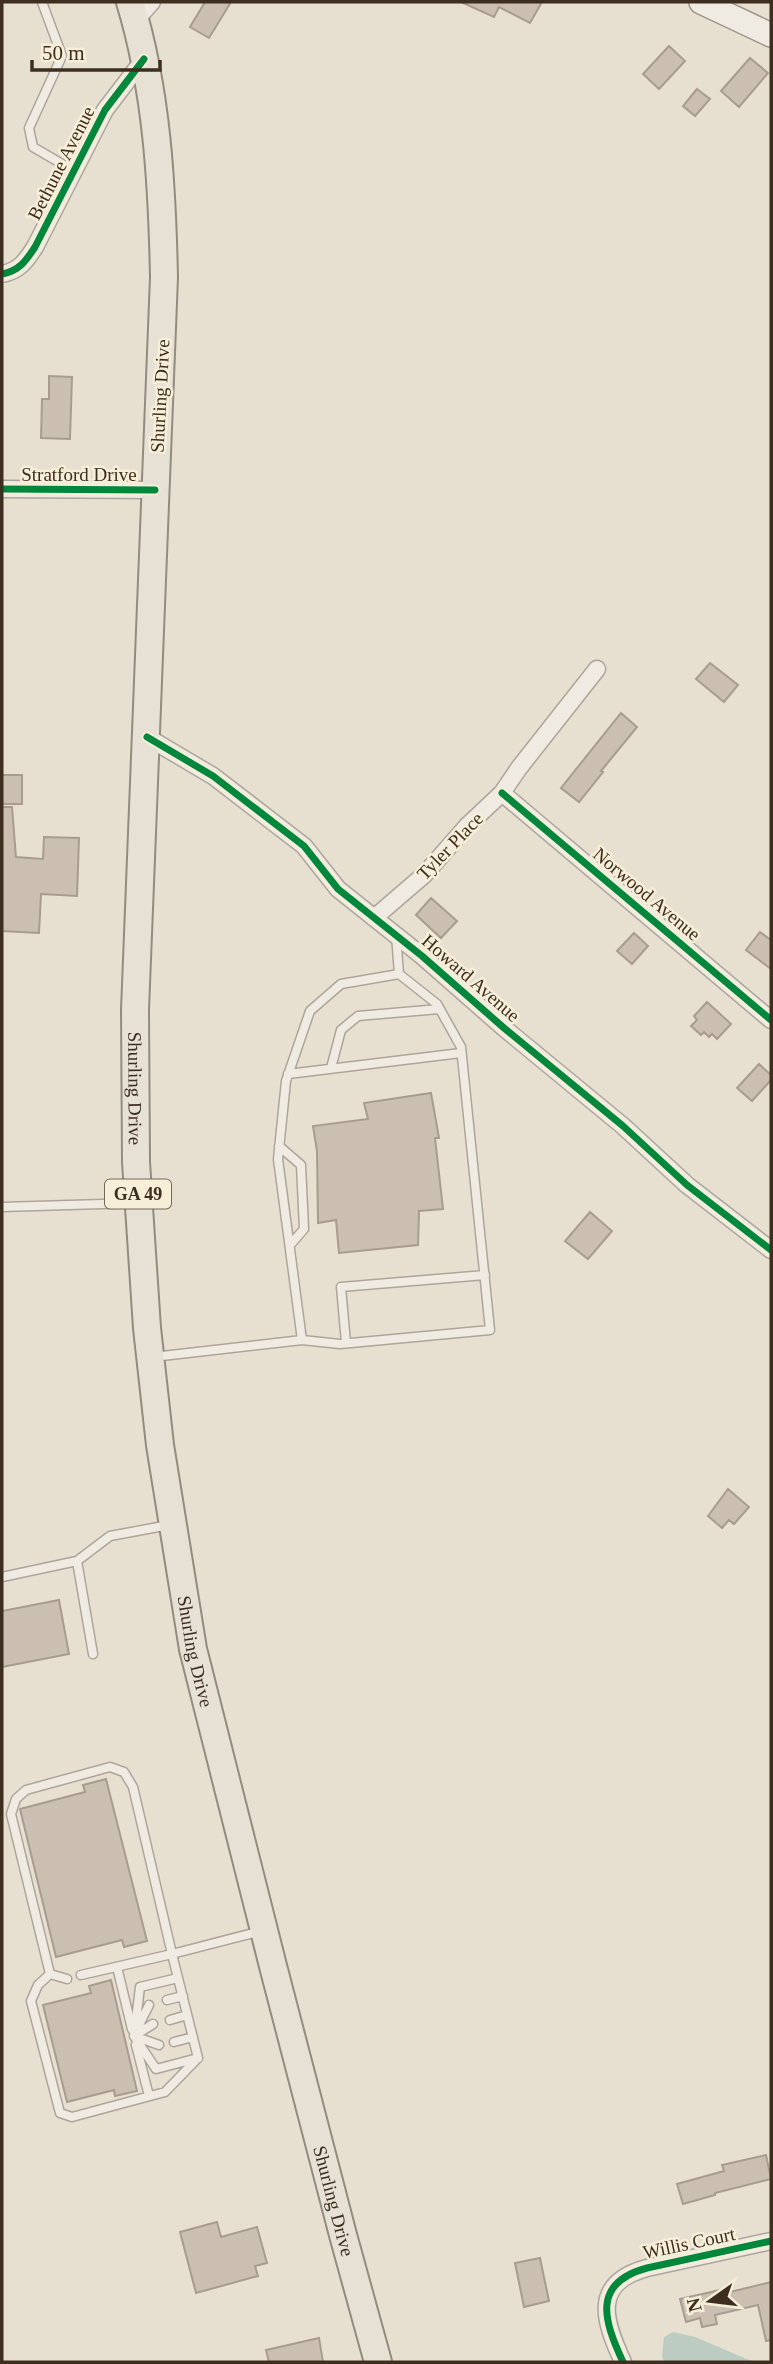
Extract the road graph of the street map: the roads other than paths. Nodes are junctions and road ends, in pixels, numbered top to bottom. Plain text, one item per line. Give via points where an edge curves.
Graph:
1 (42, 2) edge
2 (701, 2) edge
3 (139, 8) edge
4 (771, 35) edge
5 (144, 59) junction
6 (74, 171) junction
7 (2, 274) edge
8 (2, 489) edge
9 (155, 490) junction
10 (597, 668) dead end
11 (147, 737) junction
12 (502, 793) junction
13 (374, 918) junction
14 (396, 935) junction
15 (398, 974) junction
16 (439, 1009) junction
17 (771, 1020) edge
18 (461, 1053) junction
19 (331, 1068) junction
20 (288, 1074) junction
21 (279, 1146) junction
22 (139, 1203) junction
23 (2, 1207) edge
24 (290, 1245) junction
25 (771, 1250) edge
26 (485, 1275) junction
27 (302, 1340) junction
28 (346, 1343) junction
29 (150, 1357) junction
30 (172, 1524) junction
31 (77, 1561) junction
32 (2, 1577) edge
33 (93, 1654) dead end
34 (264, 1931) junction
35 (172, 1954) junction
36 (117, 1967) junction
37 (50, 1974) junction
38 (81, 1975) dead end
39 (178, 1978) junction
40 (67, 1979) dead end
41 (183, 1996) junction
42 (167, 2000) dead end
43 (149, 2005) dead end
44 (187, 2015) junction
45 (170, 2020) dead end
46 (153, 2024) dead end
47 (134, 2036) junction
48 (193, 2037) junction
49 (174, 2042) dead end
50 (159, 2045) dead end
51 (198, 2059) junction
52 (149, 2096) junction
53 (771, 2241) edge
54 (378, 2362) edge
55 (623, 2362) edge

1 - 6 lane via 62,56 29,128 33,147
2 - 4 main road
3 - 5 main road, Shurling Drive / GA 49
5 - 6 street, Bethune Avenue via 105,110
5 - 9 main road, Shurling Drive / GA 49 via 163,219 164,313
6 - 7 street, Bethune Avenue via 23,265
8 - 9 street, Stratford Drive
9 - 11 main road, Shurling Drive / GA 49
10 - 12 street, Tyler Place
11 - 13 street, Howard Avenue via 213,776 304,846 338,889
11 - 22 main road, Shurling Drive / GA 49 via 135,1010
12 - 13 street, Tyler Place via 424,875
12 - 17 street, Norwood Avenue
13 - 14 street, Howard Avenue
14 - 15 lane
14 - 25 street, Howard Avenue via 687,1185
15 - 16 lane
15 - 20 lane via 341,984 310,1011
16 - 18 lane
16 - 19 lane via 358,1016 341,1030
18 - 19 lane
18 - 26 lane
19 - 20 lane
20 - 21 lane
21 - 24 lane
21 - 24 lane via 301,1165 304,1229
22 - 23 lane
22 - 29 main road, Shurling Drive / GA 49
24 - 27 lane
26 - 28 lane via 341,1287
26 - 28 lane via 491,1330
27 - 28 lane
27 - 29 lane
29 - 30 main road, Shurling Drive / GA 49
30 - 31 lane via 110,1536
30 - 34 main road, Shurling Drive / GA 49 via 193,1650
31 - 32 lane
31 - 33 lane
34 - 35 lane
34 - 54 main road, Shurling Drive / GA 49
35 - 36 lane
35 - 37 lane via 133,1787 124,1772 110,1767 26,1790 16,1799 11,1814
35 - 39 lane
36 - 38 lane
36 - 47 lane
37 - 40 lane
37 - 52 lane via 31,2001 60,2113 72,2117
39 - 41 lane
39 - 47 lane via 140,1987
41 - 42 lane
41 - 44 lane
43 - 47 lane
44 - 45 lane
44 - 48 lane
46 - 47 lane
47 - 50 lane
47 - 51 lane via 156,2069
47 - 52 lane
48 - 49 lane
48 - 51 lane
51 - 52 lane via 165,2092
53 - 55 street, Willis Court via 629,2272 616,2283 607,2316

